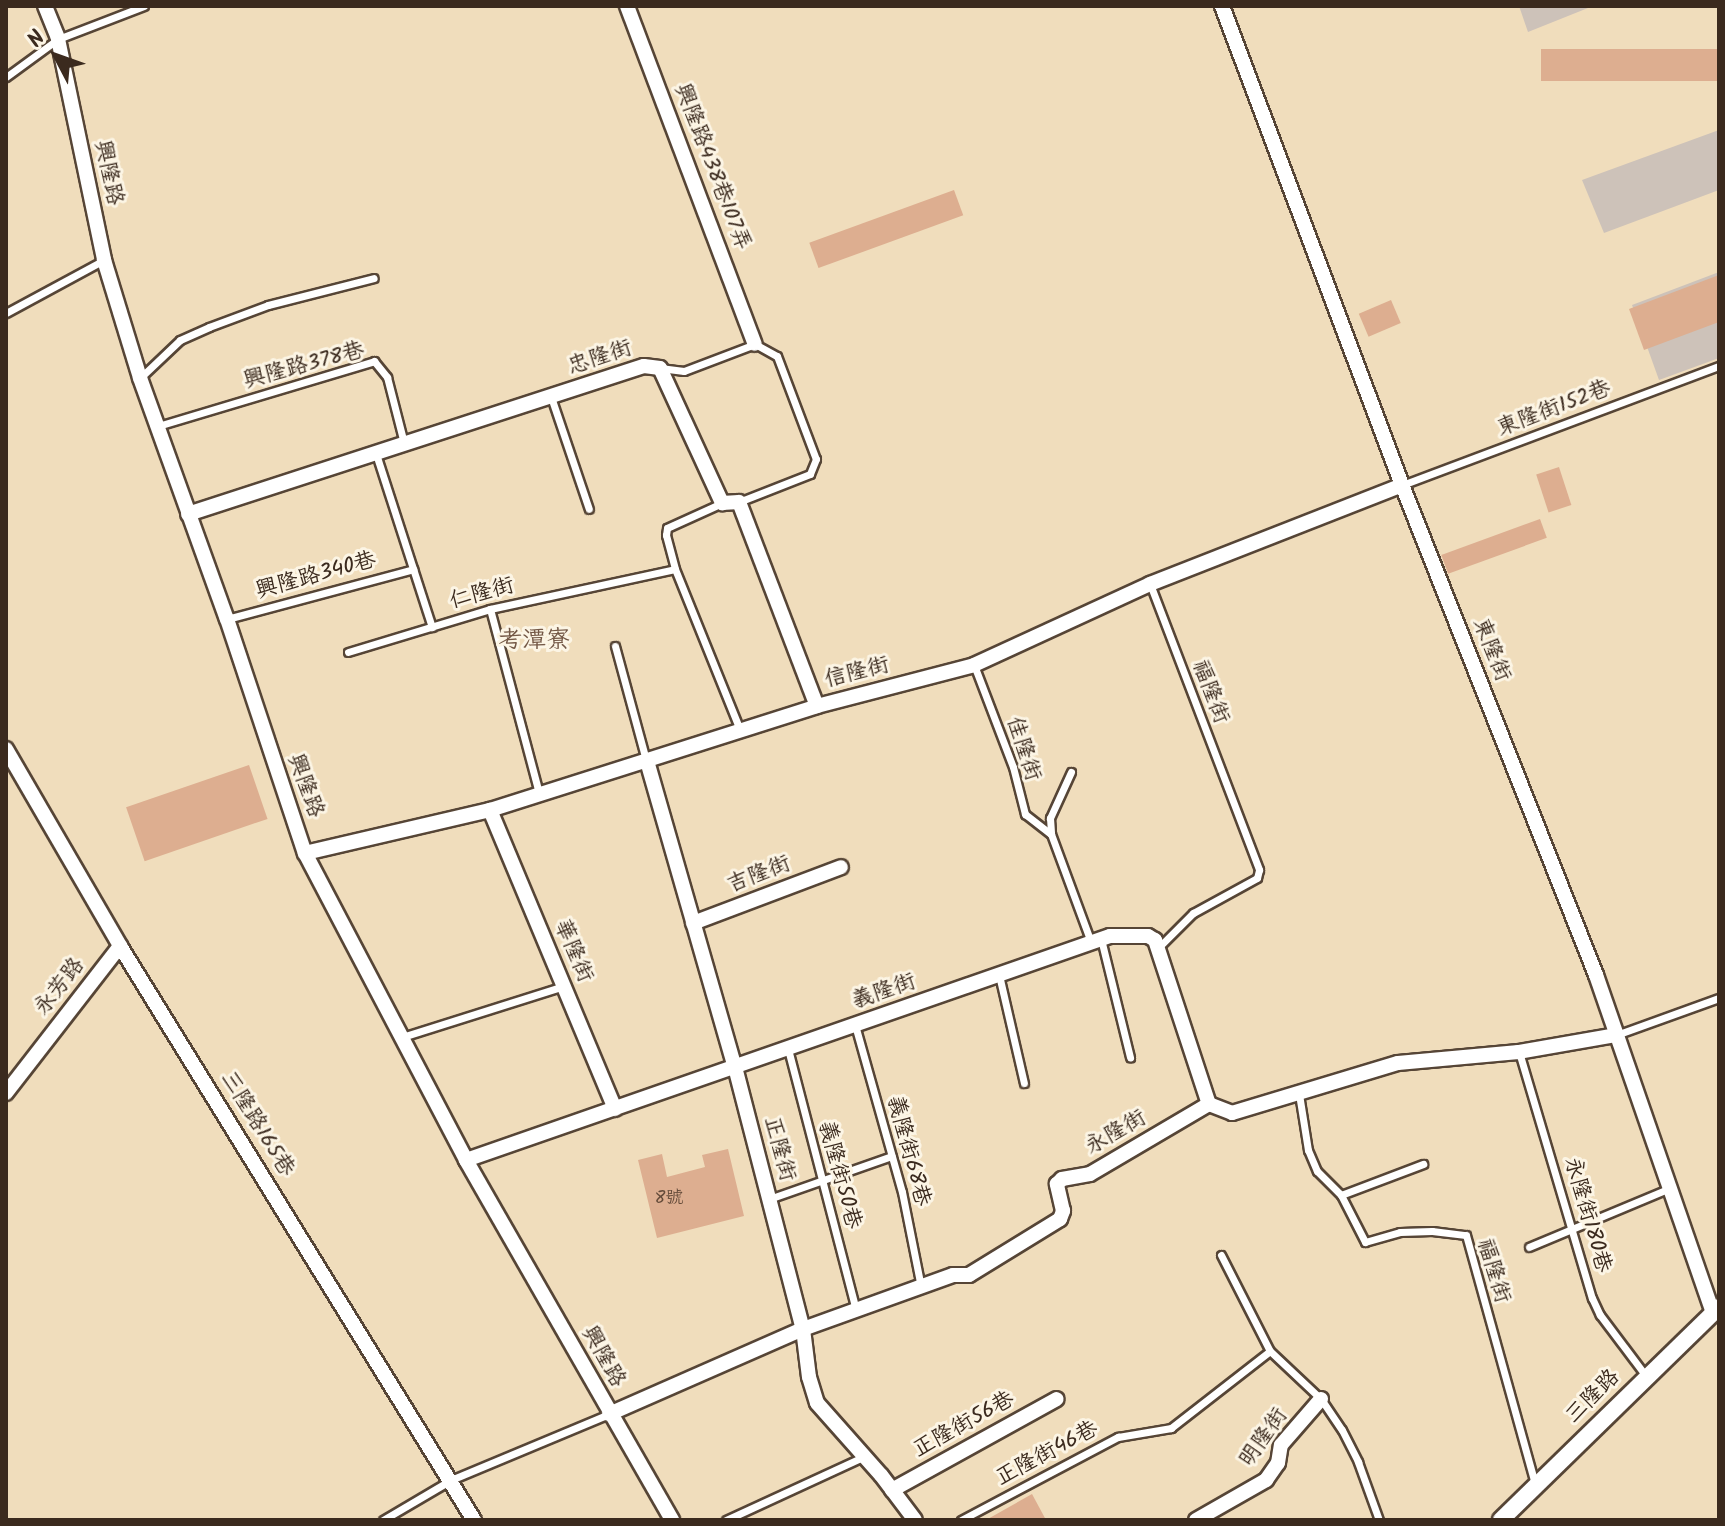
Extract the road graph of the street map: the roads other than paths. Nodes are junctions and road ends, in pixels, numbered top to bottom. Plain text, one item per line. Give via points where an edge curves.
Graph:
1 (45, 6) edge
2 (144, 6) edge
3 (627, 6) edge
4 (1222, 6) edge
5 (58, 39) junction
6 (6, 77) edge
7 (104, 260) junction
8 (374, 278) dead end
9 (6, 313) edge
10 (755, 344) junction
11 (1719, 366) edge
12 (660, 368) junction
13 (140, 378) junction
14 (551, 397) junction
15 (158, 426) junction
16 (404, 443) junction
17 (375, 452) junction
18 (1402, 485) junction
19 (739, 502) junction
20 (722, 503) junction
21 (589, 509) dead end
22 (188, 514) junction
23 (413, 569) junction
24 (675, 569) junction
25 (1150, 584) junction
26 (490, 609) junction
27 (227, 619) junction
28 (432, 627) junction
29 (615, 646) dead end
30 (348, 652) dead end
31 (974, 665) junction
32 (817, 706) junction
33 (740, 730) junction
34 (6, 749) edge
35 (647, 761) junction
36 (1071, 772) dead end
37 (539, 793) junction
38 (490, 810) junction
39 (1051, 834) junction
40 (305, 853) junction
41 (841, 867) dead end
42 (693, 923) junction
43 (1096, 941) junction
44 (120, 946) junction
45 (1157, 949) junction
46 (999, 975) junction
47 (564, 986) junction
48 (1719, 998) edge
49 (855, 1025) junction
50 (1616, 1035) junction
51 (400, 1037) junction
52 (788, 1049) junction
53 (1519, 1052) junction
54 (1130, 1057) dead end
55 (735, 1067) junction
56 (1024, 1083) dead end
57 (1299, 1092) junction
58 (6, 1093) edge
59 (1209, 1104) junction
60 (615, 1109) junction
61 (892, 1156) junction
62 (466, 1160) junction
63 (1423, 1164) dead end
64 (822, 1180) junction
65 (1670, 1188) junction
66 (1341, 1195) junction
67 (769, 1199) junction
68 (1575, 1230) junction
69 (1529, 1247) dead end
70 (1221, 1255) dead end
71 (921, 1287) junction
72 (856, 1310) junction
73 (1716, 1310) edge
74 (803, 1329) junction
75 (1270, 1351) junction
76 (1646, 1376) junction
77 (1057, 1399) dead end
78 (1321, 1399) junction
79 (609, 1414) junction
80 (863, 1457) junction
81 (451, 1480) junction
82 (1536, 1485) junction
83 (892, 1490) junction
84 (911, 1519) edge
85 (383, 1520) edge
86 (474, 1520) edge
87 (672, 1520) edge
88 (726, 1520) edge
89 (961, 1520) edge
90 (1196, 1520) edge
91 (1379, 1520) edge
92 (1501, 1520) edge

1 - 5 street, 興隆路
2 - 5 lane
3 - 10 street, 興隆路438巷107弄
4 - 18 street, 東隆街
5 - 6 lane
5 - 7 street, 興隆路
7 - 9 lane
7 - 13 street, 興隆路
8 - 13 lane via 268,305 209,327 180,340
10 - 12 lane via 684,371
10 - 19 lane via 777,356 816,459 810,474
11 - 18 lane, 東隆街152巷
12 - 14 street, 忠隆街 via 644,366
12 - 20 street, 忠隆街
13 - 15 street, 興隆路
14 - 16 street, 忠隆街
14 - 21 lane
15 - 16 lane, 興隆路378巷 via 374,361 387,377
15 - 22 street, 興隆路
16 - 17 street, 忠隆街
17 - 22 street, 忠隆街
17 - 23 lane, 仁隆街
18 - 25 street, 信隆街
18 - 50 street, 東隆街
19 - 20 street
19 - 32 street
20 - 24 lane via 667,528
22 - 27 street, 興隆路
23 - 27 lane, 興隆路340巷
23 - 28 lane, 仁隆街
24 - 26 lane, 仁隆街
24 - 33 lane
25 - 31 street, 信隆街
25 - 45 lane, 福隆街 via 1259,870 1257,878 1193,913
26 - 28 lane, 仁隆街
26 - 37 lane
27 - 40 street, 興隆路
28 - 30 lane
29 - 35 lane
31 - 32 street, 信隆街
31 - 39 lane, 佳隆街 via 1025,814
32 - 33 street, 信隆街
33 - 35 street, 信隆街
34 - 44 street, 三隆路165巷
35 - 37 street, 信隆街
35 - 42 street, 正隆街
36 - 39 lane, 佳隆街 via 1050,818
37 - 38 street, 信隆街
38 - 40 street, 信隆街
38 - 47 street, 華隆街
39 - 43 lane, 佳隆街
40 - 51 street, 興隆路
41 - 42 street, 吉隆街
42 - 55 street, 正隆街
43 - 45 street, 義隆街 via 1148,936
43 - 46 street, 義隆街
43 - 54 lane, 佳隆街
44 - 58 street, 永芳路
44 - 81 street, 三隆路165巷
45 - 59 street
46 - 49 street, 義隆街
46 - 56 lane
47 - 51 lane
47 - 60 street, 華隆街
48 - 50 lane
49 - 52 street, 義隆街
49 - 61 lane, 義隆街68巷
50 - 53 street
50 - 65 street, 東隆街
51 - 62 street, 興隆路
52 - 55 street, 義隆街
52 - 64 lane, 義隆街50巷
53 - 57 street via 1398,1063
53 - 68 lane, 永隆街180巷
55 - 60 street, 義隆街
55 - 67 street, 正隆街
57 - 59 street via 1232,1113
57 - 66 lane, 福隆街 via 1317,1171
59 - 71 street, 永隆街 via 1090,1174 1062,1179 1057,1184 1063,1211 1054,1225 1030,1234 969,1275
60 - 62 street, 義隆街
61 - 64 lane
61 - 71 lane, 義隆街68巷
62 - 79 street, 興隆路
63 - 66 lane
64 - 67 lane
64 - 72 lane, 義隆街50巷
65 - 68 lane
65 - 73 street, 東隆街
66 - 82 lane, 福隆街 via 1365,1242 1400,1232 1466,1235
67 - 74 street, 正隆街
68 - 69 lane
68 - 76 lane, 永隆街180巷 via 1600,1315
70 - 75 lane
71 - 72 street, 永隆街
72 - 74 street, 永隆街
73 - 76 street, 三隆路
74 - 79 street, 永隆街
74 - 80 street, 正隆街 via 817,1403
75 - 78 lane
75 - 89 lane, 正隆街46巷 via 1171,1428 1118,1437
76 - 82 street, 三隆路
77 - 83 street, 正隆街56巷
78 - 90 street, 明隆街 via 1281,1445 1278,1463 1266,1480
78 - 91 lane via 1358,1462
79 - 81 lane
79 - 87 street, 興隆路
80 - 83 street, 正隆街
80 - 88 lane
81 - 85 lane
81 - 86 street, 三隆路165巷
82 - 92 street, 三隆路
83 - 84 street, 正隆街

